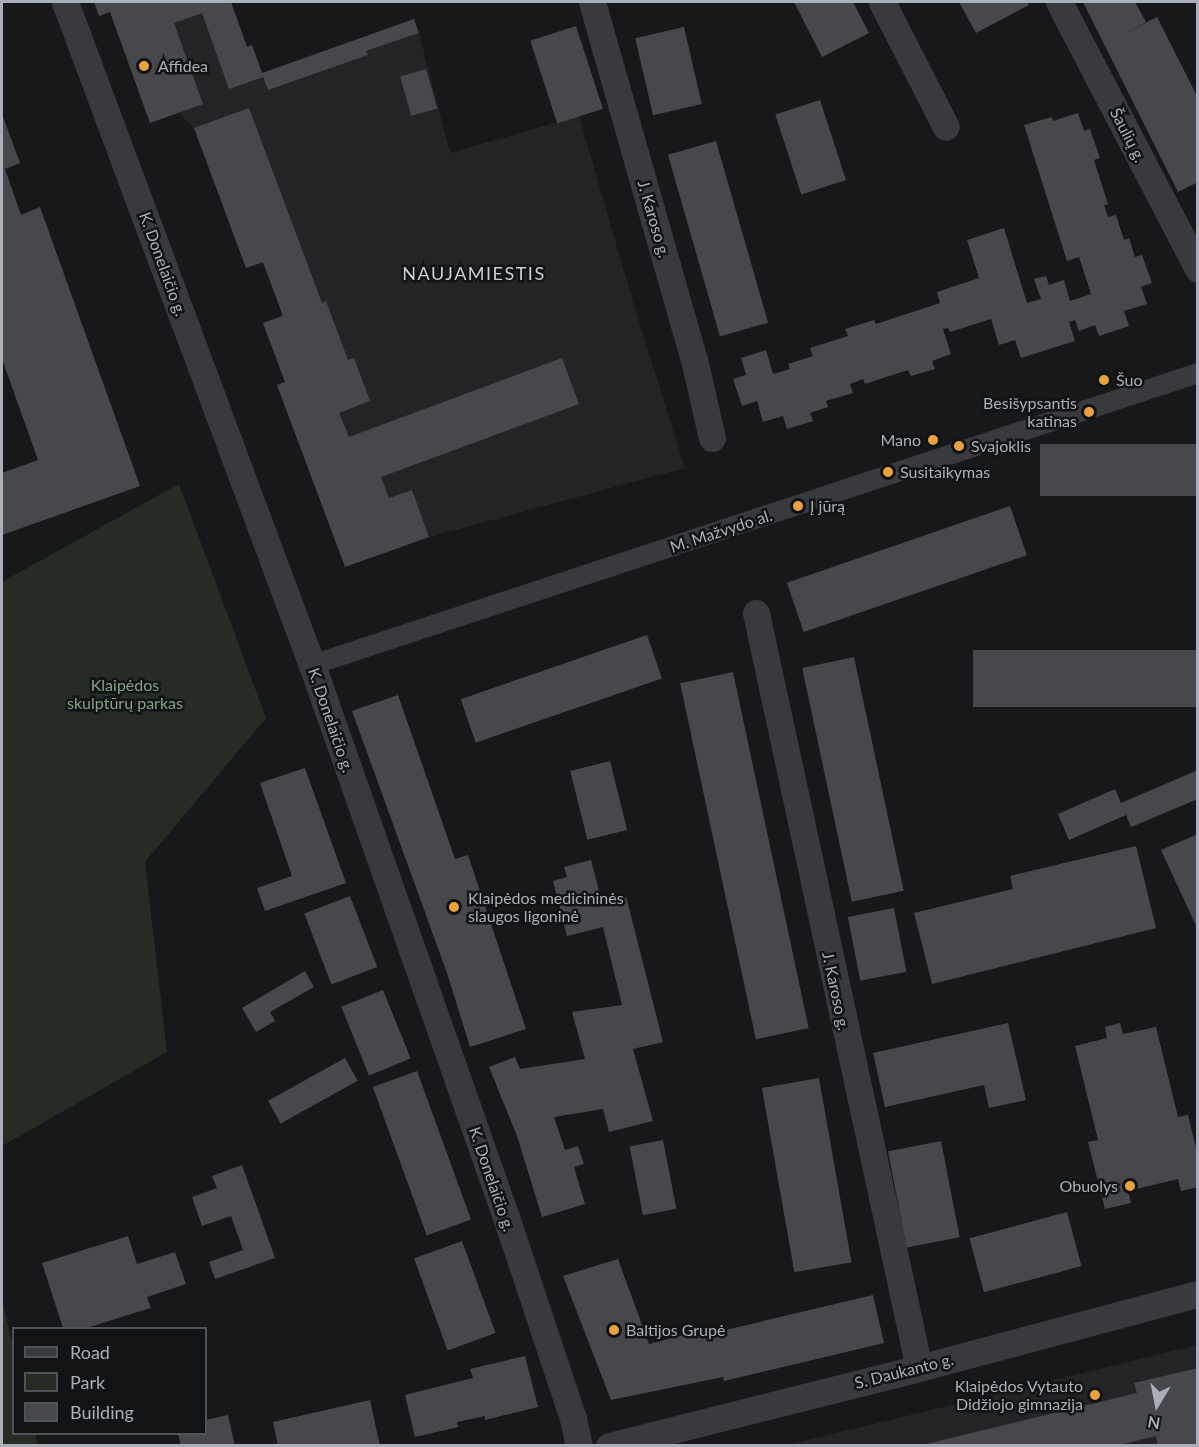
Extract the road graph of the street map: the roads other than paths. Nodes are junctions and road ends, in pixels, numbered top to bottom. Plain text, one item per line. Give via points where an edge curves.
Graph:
1 (65, 2) edge
2 (592, 2) edge
3 (882, 2) edge
4 (1059, 2) edge
5 (946, 127) dead end
6 (1197, 269) edge
7 (1197, 374) edge
8 (712, 438) dead end
9 (756, 613) dead end
10 (312, 665) junction
11 (1197, 1294) edge
12 (918, 1368) junction
13 (579, 1446) edge
14 (609, 1446) edge

1 - 10 street, K. Donelaičio g.
2 - 8 street, J. Karoso g. via 694,359
3 - 5 street
4 - 6 street, Šaulių g.
7 - 10 street, M. Mažvydo al.
9 - 12 street, J. Karoso g.
10 - 13 street, K. Donelaičio g. via 506,1217
11 - 12 street, S. Daukanto g.
12 - 14 street, S. Daukanto g.

